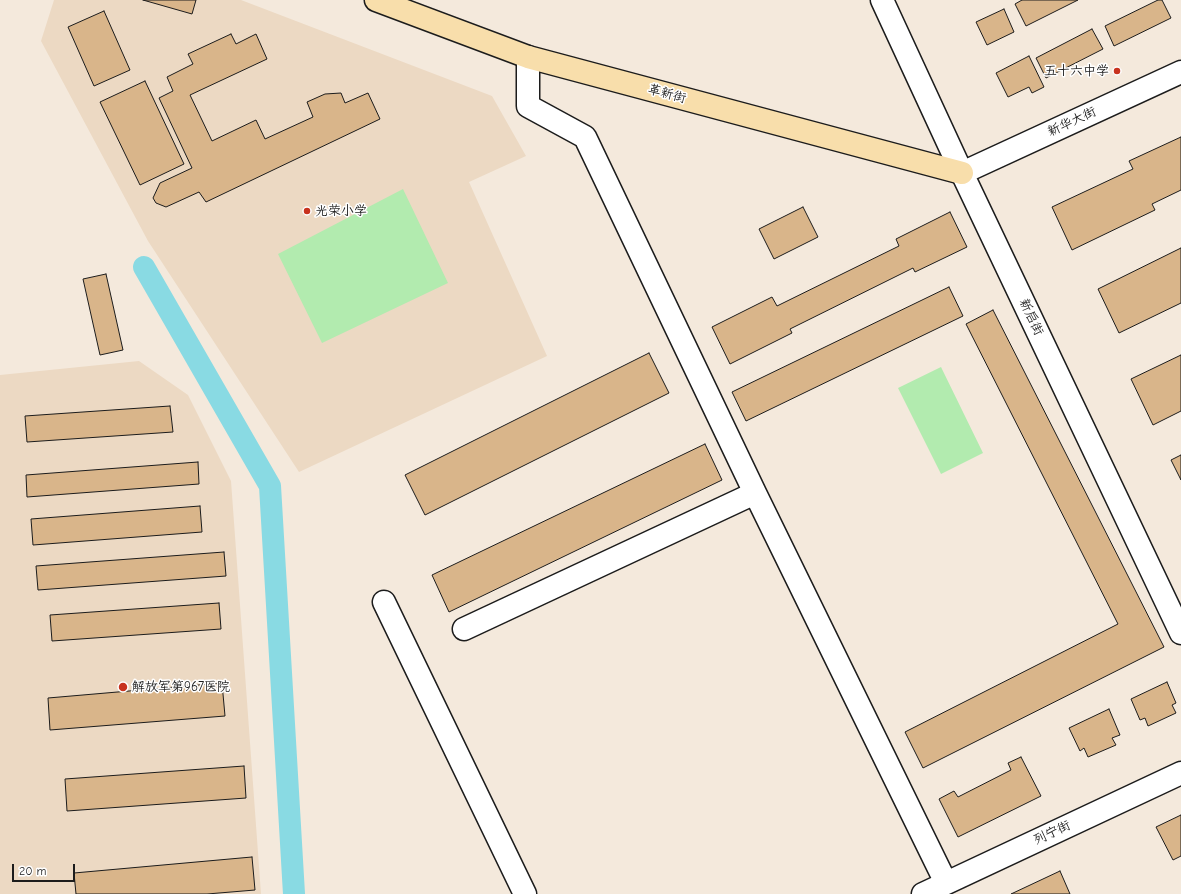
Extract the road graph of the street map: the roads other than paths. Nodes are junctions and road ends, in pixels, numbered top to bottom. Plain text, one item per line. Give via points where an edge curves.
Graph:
1 (376, 0) edge
2 (882, 0) edge
3 (528, 57) junction
4 (1181, 72) edge
5 (962, 173) junction
6 (755, 493) junction
7 (384, 602) dead end
8 (464, 630) dead end
9 (1181, 633) edge
10 (1181, 773) edge
11 (946, 883) junction
12 (525, 894) edge
13 (923, 894) edge

1 - 3 main road, 革新街
2 - 5 street, 新启街
3 - 5 main road, 革新街
3 - 6 street via 528,106 585,137
4 - 5 street, 新华大街
5 - 9 street, 新启街
6 - 8 street
6 - 11 street
7 - 12 street
10 - 11 street, 列宁街
11 - 13 street, 列宁街

